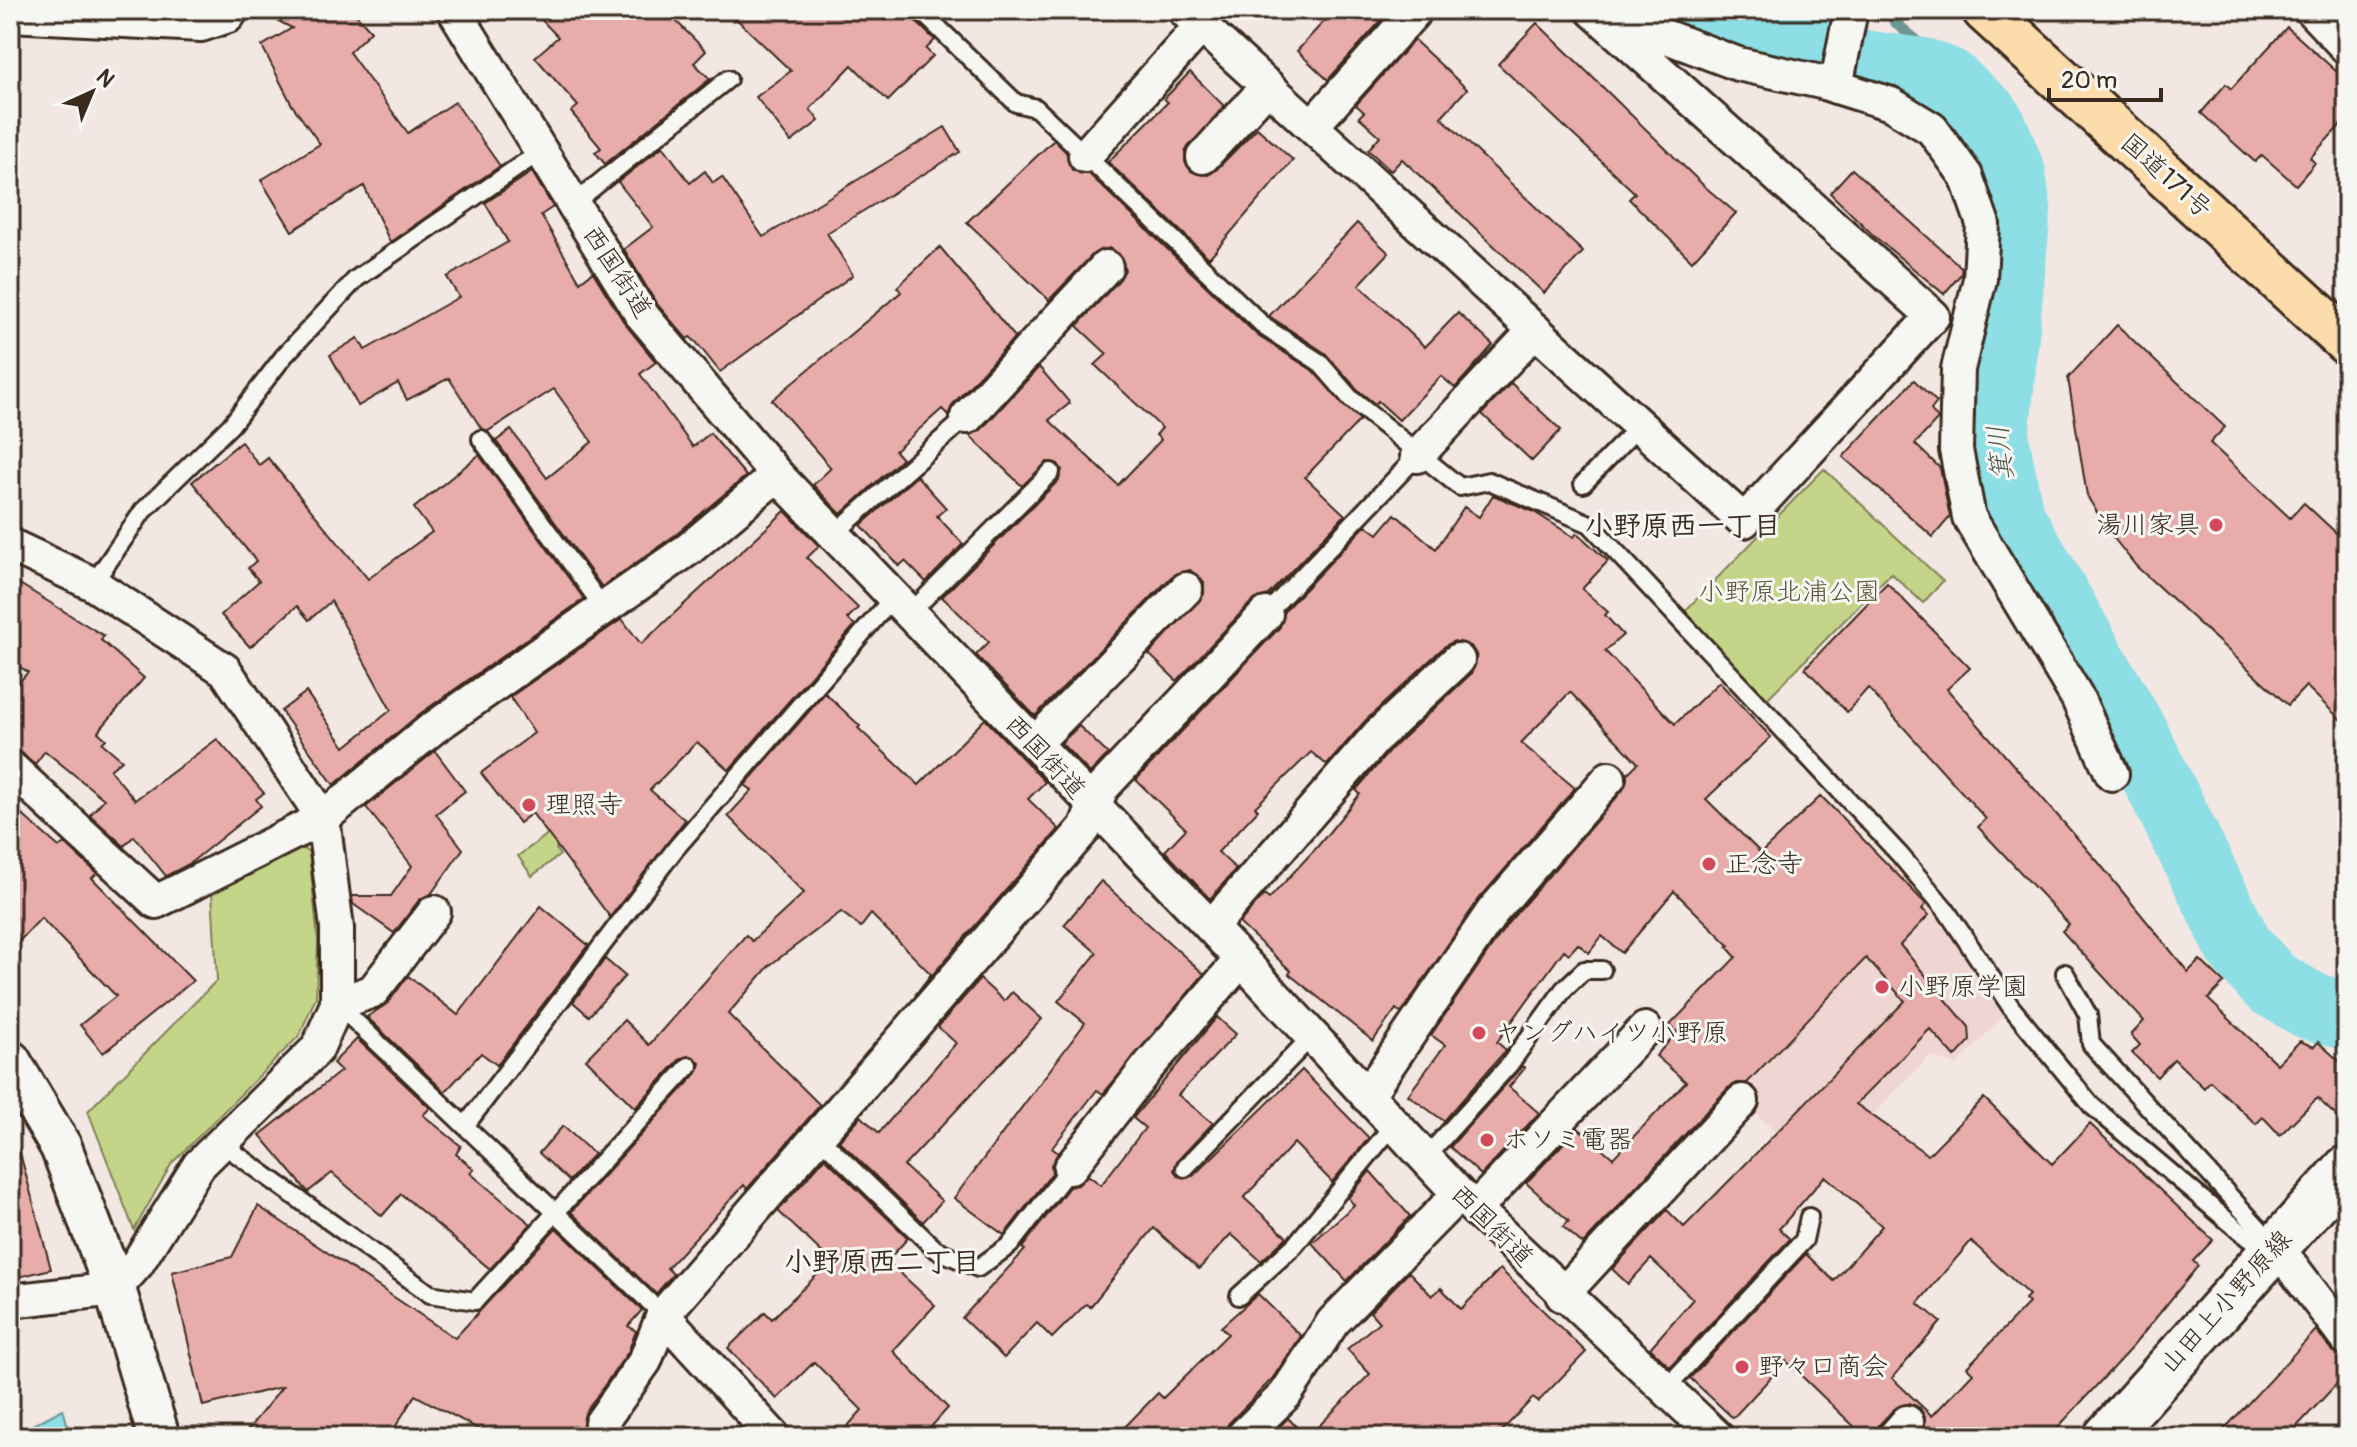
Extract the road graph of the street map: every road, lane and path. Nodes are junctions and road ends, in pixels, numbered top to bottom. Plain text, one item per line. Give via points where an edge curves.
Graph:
1 (232, 10) edge
2 (920, 10) edge
3 (1416, 10) edge
4 (1985, 10) edge
5 (2311, 10) edge
6 (457, 11) edge
7 (1851, 12) edge
8 (10, 15) edge
9 (1600, 16) edge
10 (1193, 18) edge
11 (2347, 48) edge
12 (728, 79) dead end
13 (1268, 86) junction
14 (1836, 87) junction
15 (1312, 126) junction
16 (541, 151) junction
17 (1085, 156) junction
18 (1203, 157) dead end
19 (573, 204) junction
20 (1106, 267) dead end
21 (1535, 330) junction
22 (2347, 342) edge
23 (967, 417) joint
24 (1640, 425) junction
25 (481, 439) dead end
26 (1417, 456) junction
27 (1051, 472) dead end
28 (777, 475) junction
29 (1583, 484) dead end
30 (833, 535) junction
31 (10, 545) edge
32 (93, 584) junction
33 (1186, 589) dead end
34 (900, 607) junction
35 (605, 610) junction
36 (1266, 614) joint
37 (1458, 660) dead end
38 (1035, 743) junction
39 (10, 767) edge
40 (2112, 774) dead end
41 (1609, 778) dead end
42 (1092, 808) junction
43 (323, 818) junction
44 (434, 912) dead end
45 (1211, 927) junction
46 (1241, 960) junction
47 (1602, 970) dead end
48 (2065, 973) dead end
49 (337, 1004) junction
50 (1645, 1029) dead end
51 (1312, 1036) junction
52 (10, 1061) edge
53 (689, 1066) dead end
54 (1367, 1096) junction
55 (1742, 1101) dead end
56 (1394, 1124) junction
57 (465, 1126) junction
58 (818, 1136) junction
59 (221, 1143) junction
60 (1425, 1158) junction
61 (1070, 1168) joint
62 (1185, 1168) dead end
63 (2347, 1168) edge
64 (1467, 1202) junction
65 (554, 1211) junction
66 (1809, 1217) dead end
67 (2262, 1242) junction
68 (115, 1289) junction
69 (1562, 1295) junction
70 (1239, 1296) dead end
71 (10, 1301) edge
72 (663, 1315) junction
73 (2347, 1339) edge
74 (1665, 1389) junction
75 (159, 1437) edge
76 (600, 1437) edge
77 (774, 1437) edge
78 (1242, 1437) edge
79 (1717, 1437) edge
80 (2106, 1437) edge

1 - 8 street via 201,25
2 - 17 lane via 1016,103 1036,108
3 - 15 street
4 - 22 highway, 国道171号
5 - 11 street
6 - 16 street, 西国街道
7 - 14 street
9 - 14 street via 1738,64
9 - 24 street via 1933,316 1744,521
10 - 13 street
10 - 17 street
12 - 19 lane
13 - 15 street
13 - 18 street
14 - 40 street via 1891,104 1932,129 1966,176 1983,224 1980,279 1958,369 1956,450 1969,517 2077,697
15 - 21 street
16 - 19 street, 西国街道
16 - 32 lane via 356,279 284,356 231,425 143,511
17 - 26 lane via 1266,328 1319,362 1351,399
19 - 28 street, 西国街道 via 641,314
20 - 23 street
21 - 24 street
21 - 26 street
23 - 30 lane
24 - 29 lane
25 - 35 lane
26 - 36 lane
26 - 67 lane via 1460,487 1489,481 1590,524 1900,855 1946,910 2011,1007 2092,1106
27 - 34 lane
28 - 30 street, 西国街道
28 - 35 street
30 - 34 street, 西国街道
31 - 32 street
32 - 43 street via 225,670
33 - 38 street
34 - 38 street, 西国街道
34 - 57 lane via 676,848
35 - 43 street via 432,729
36 - 42 street via 1102,788
37 - 45 street via 1378,735
38 - 42 street, 西国街道
39 - 43 street via 156,902
41 - 54 street via 1493,911
42 - 45 street, 西国街道
42 - 58 street via 1085,828
43 - 49 street via 337,928
44 - 49 street via 373,991
45 - 46 street, 西国街道
46 - 51 street, 西国街道
46 - 61 street via 1147,1068
47 - 60 lane via 1584,970 1564,989 1509,1065
48 - 67 lane via 2088,1015 2091,1044
49 - 57 lane
49 - 59 street via 317,1049
50 - 64 street
51 - 54 street, 西国街道
51 - 62 lane
52 - 68 street via 61,1147
53 - 65 lane
54 - 56 street, 西国街道
55 - 69 street
56 - 60 street, 西国街道
56 - 70 lane via 1295,1245
57 - 65 lane
58 - 61 lane via 935,1249 978,1268 1010,1245
58 - 72 street
59 - 65 lane via 430,1294 475,1301
59 - 68 street via 199,1165 137,1264
60 - 64 street, 西国街道
63 - 67 main road, 山田上小野原線
64 - 69 street, 西国街道
64 - 78 street via 1333,1322 1285,1395
65 - 72 lane
66 - 74 lane via 1804,1240
67 - 73 street
67 - 80 main road, 山田上小野原線
68 - 71 street
68 - 75 street
69 - 74 street, 西国街道
72 - 76 street via 645,1361 601,1423
72 - 77 street
74 - 79 street, 西国街道

